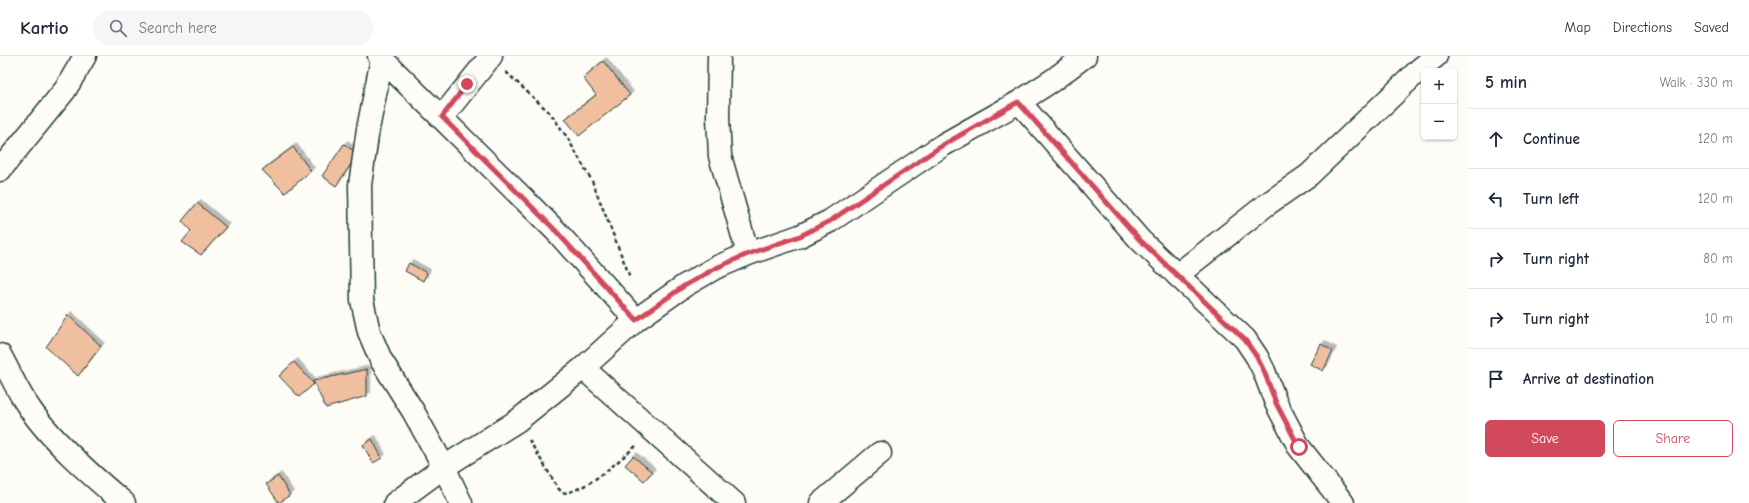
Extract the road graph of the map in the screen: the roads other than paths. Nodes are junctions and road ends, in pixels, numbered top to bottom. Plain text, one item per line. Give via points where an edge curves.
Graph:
1 (85, 56) edge
2 (719, 56) edge
3 (1085, 56) edge
4 (1436, 56) edge
5 (381, 57) edge
6 (490, 57) edge
7 (1018, 102) junction
8 (442, 117) junction
9 (0, 170) edge
10 (748, 254) junction
11 (1177, 276) junction
12 (636, 320) junction
13 (0, 355) edge
14 (583, 368) junction
15 (880, 453) dead end
16 (444, 467) junction
17 (124, 503) edge
18 (395, 503) edge
19 (461, 503) edge
20 (734, 503) edge
21 (821, 503) edge
22 (1343, 503) edge

1 - 9 street via 65,90
2 - 10 street via 720,156
3 - 7 street via 1054,80
4 - 11 street via 1309,175 1255,213
5 - 8 street
5 - 16 street via 360,185 362,300 369,332 381,360
6 - 8 street
7 - 10 street via 943,145 830,221 800,236
7 - 11 street via 1140,240
8 - 12 street via 555,230
10 - 12 street via 684,286
11 - 22 street via 1245,340 1262,366 1276,403 1299,447
12 - 14 street
13 - 17 street via 27,404 41,423 68,452
14 - 16 street via 516,421
14 - 20 street
15 - 21 street
16 - 18 street
16 - 19 street

